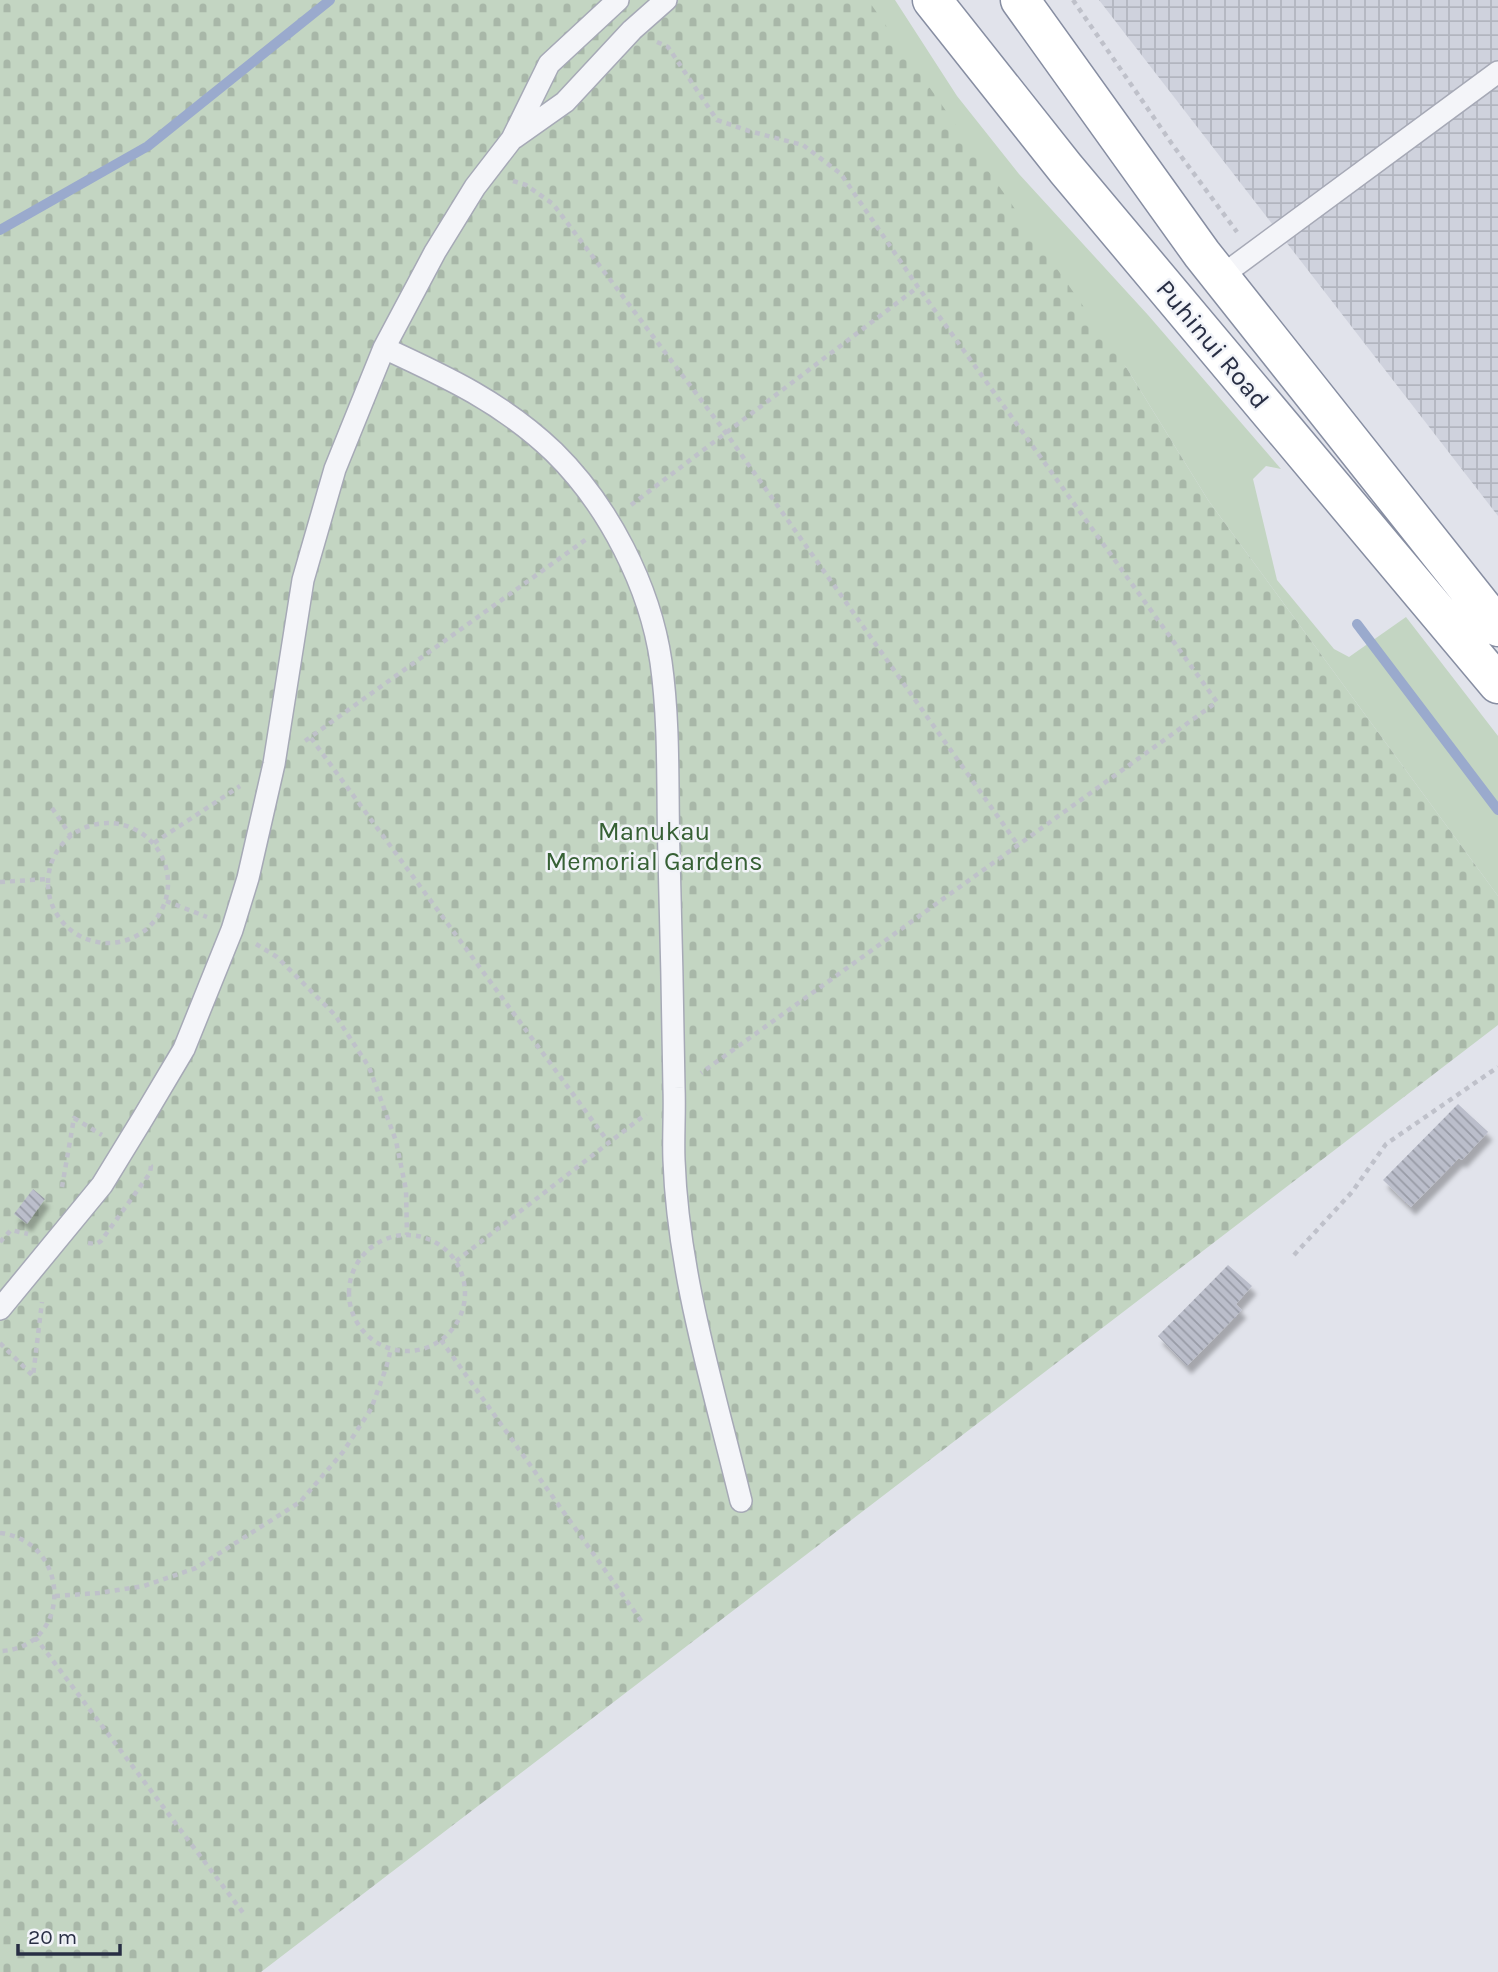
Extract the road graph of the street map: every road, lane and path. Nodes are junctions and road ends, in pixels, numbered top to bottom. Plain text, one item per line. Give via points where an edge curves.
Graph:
1 (618, 0) edge
2 (666, 0) edge
3 (932, 0) edge
4 (1020, 0) edge
5 (632, 30) junction
6 (1498, 72) edge
7 (512, 139) junction
8 (486, 174) junction
9 (1220, 277) junction
10 (918, 287) junction
11 (384, 348) junction
12 (726, 433) junction
13 (609, 523) junction
14 (1498, 627) edge
15 (1498, 684) edge
16 (285, 699) junction
17 (311, 737) junction
18 (274, 764) junction
19 (52, 808) dead end
20 (71, 836) junction
21 (154, 843) junction
22 (1018, 845) junction
23 (48, 879) junction
24 (0, 882) edge
25 (166, 901) junction
26 (211, 918) dead end
27 (246, 938) dead end
28 (1498, 1067) edge
29 (674, 1091) junction
30 (113, 1142) dead end
31 (609, 1143) junction
32 (60, 1196) dead end
33 (35, 1235) dead end
34 (407, 1235) junction
35 (0, 1242) edge
36 (1294, 1255) dead end
37 (456, 1262) junction
38 (43, 1291) dead end
39 (0, 1309) edge
40 (440, 1340) junction
41 (0, 1343) edge
42 (391, 1349) junction
43 (741, 1502) dead end
44 (0, 1533) edge
45 (55, 1597) junction
46 (642, 1622) dead end
47 (35, 1637) junction
48 (0, 1651) edge
49 (244, 1914) dead end

1 - 7 lane via 549,64
2 - 5 lane
3 - 15 highway, Puhinui Road via 1066,169
4 - 9 highway, Puhinui Road
5 - 7 lane via 565,102
5 - 10 path via 668,47 717,120 803,145 841,174
6 - 9 lane
7 - 8 lane
8 - 11 lane via 435,252
8 - 12 path via 526,185 553,204
9 - 14 highway, Puhinui Road
10 - 12 path
10 - 22 path via 1217,702
11 - 13 lane via 476,392 520,422 579,480
11 - 16 lane via 317,525 303,580
12 - 13 path
12 - 22 path
13 - 17 path
13 - 29 lane via 637,580 661,661
16 - 17 path
16 - 18 lane
17 - 18 path
17 - 31 path
18 - 21 path
18 - 39 lane via 232,930 184,1049 102,1185
19 - 20 path
20 - 21 path via 87,826 105,823 123,825
20 - 23 path via 59,848
21 - 25 path via 169,880
22 - 29 path
23 - 24 path
23 - 25 path via 58,917 71,931 107,944 144,932
25 - 26 path
27 - 34 path via 277,957 335,1015 369,1067 396,1141 407,1190
28 - 36 path via 1387,1144 1352,1192
29 - 31 path
29 - 43 lane via 674,1159 682,1246
30 - 32 path via 74,1118
31 - 37 path
33 - 35 path via 11,1230
34 - 37 path via 443,1247
34 - 42 path via 389,1237 360,1259 349,1294 361,1328
37 - 40 path via 464,1278 462,1313
38 - 41 path via 33,1376
40 - 42 path via 425,1348
40 - 46 path
42 - 45 path via 371,1409 343,1452 300,1502 196,1568 144,1586
44 - 45 path via 15,1535 46,1559 54,1577
45 - 47 path via 52,1612
47 - 48 path
47 - 49 path

